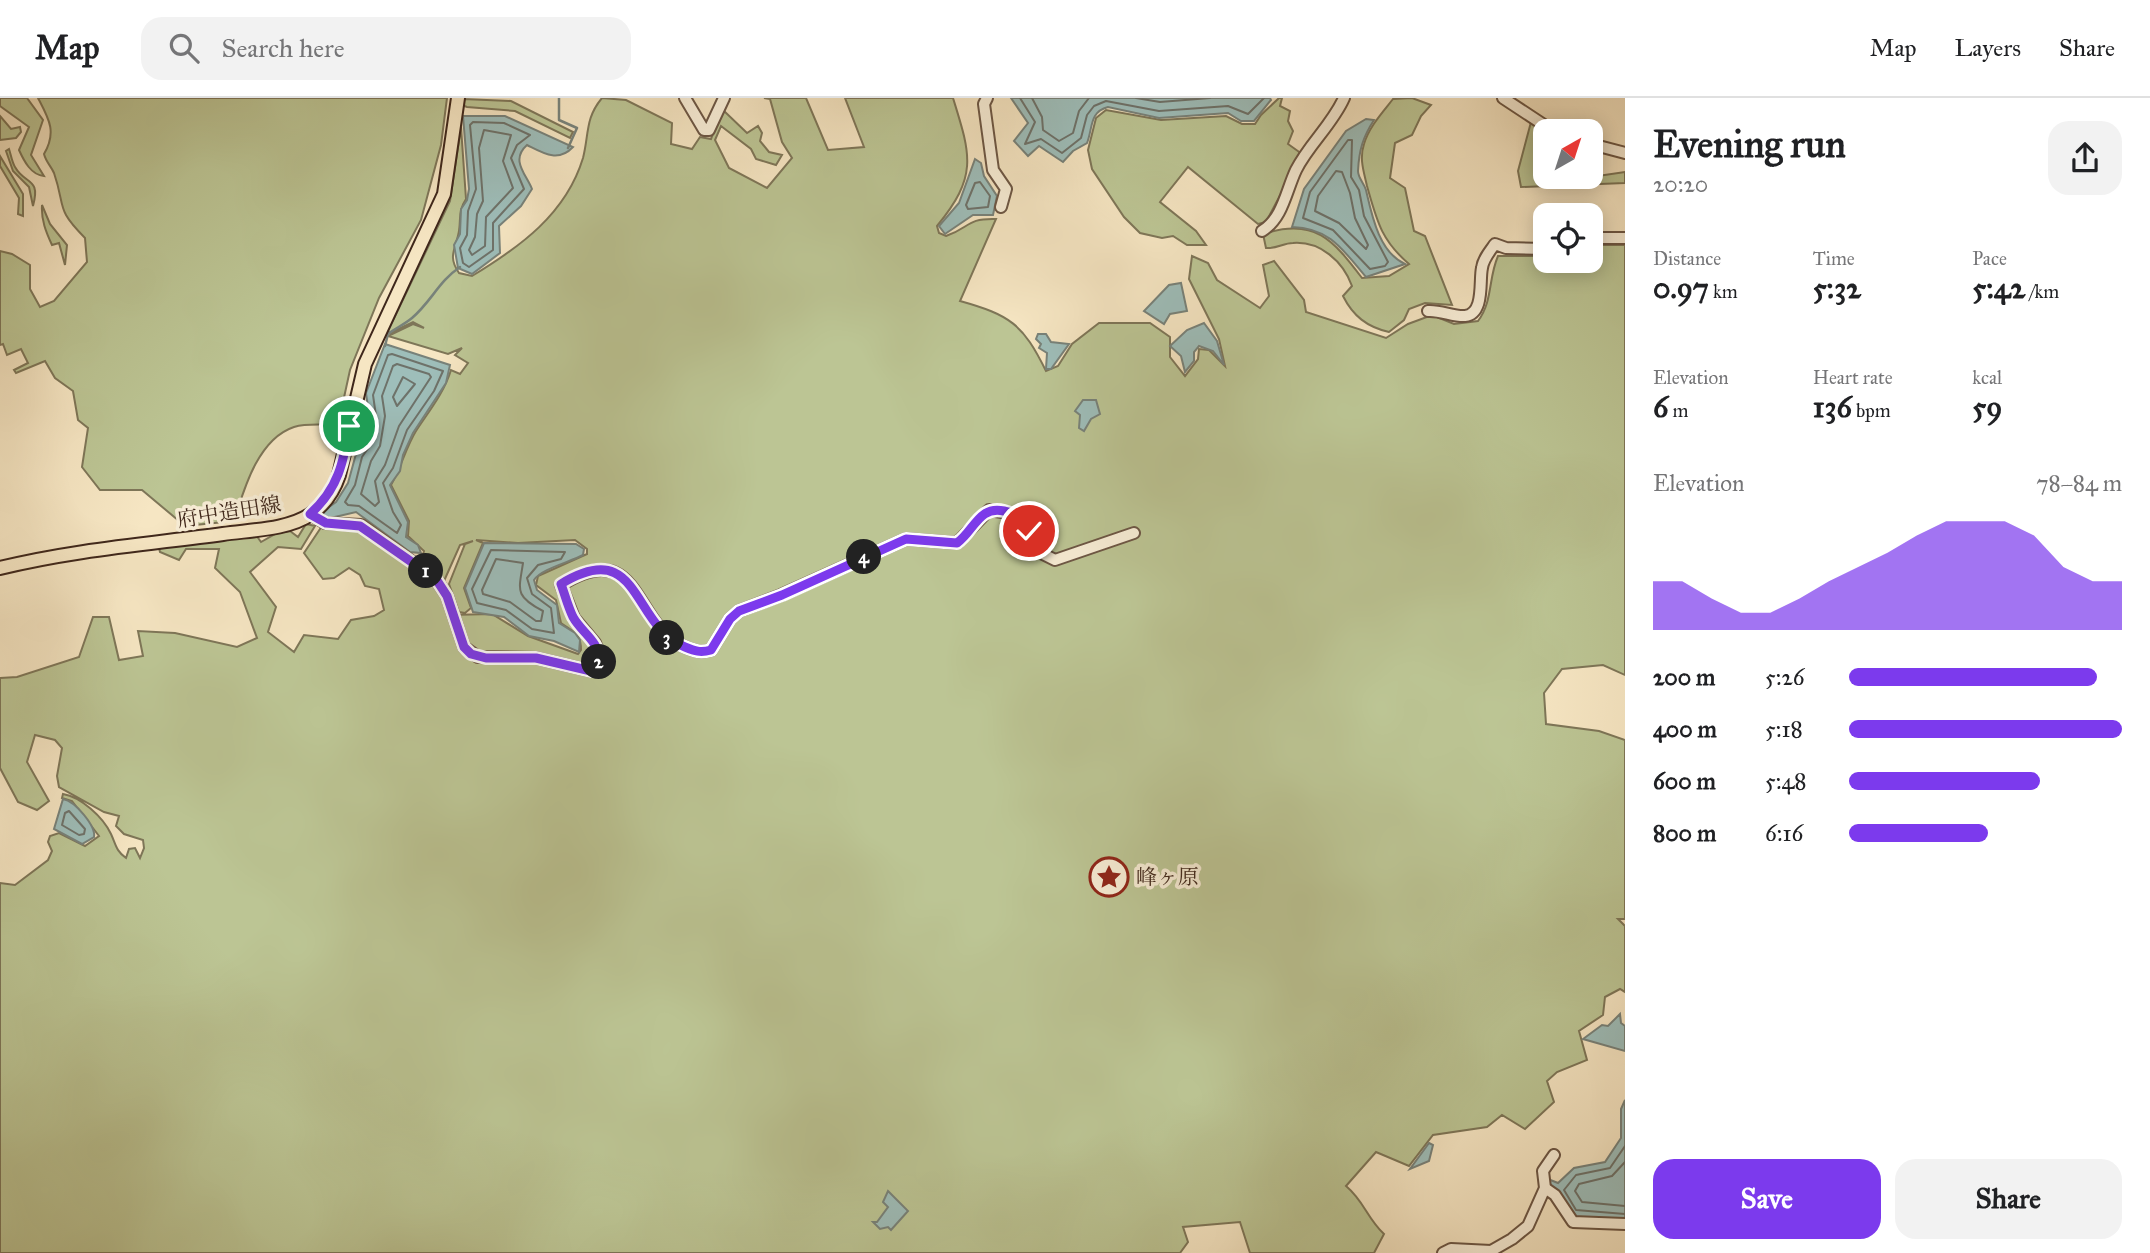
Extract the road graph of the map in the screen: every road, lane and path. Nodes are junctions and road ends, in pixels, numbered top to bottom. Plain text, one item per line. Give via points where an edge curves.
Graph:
1 (458, 98) edge
2 (685, 98) edge
3 (724, 98) edge
4 (987, 98) edge
5 (1345, 98) edge
6 (1503, 98) edge
7 (1535, 119) edge
8 (1603, 147) edge
9 (1625, 153) edge
10 (1002, 207) dead end
11 (1262, 231) dead end
12 (1603, 238) edge
13 (1625, 238) edge
14 (1533, 249) edge
15 (1427, 311) dead end
16 (310, 514) junction
17 (1134, 533) dead end
18 (0, 568) edge
19 (1554, 1155) dead end
20 (1545, 1188) junction
21 (1625, 1224) edge
22 (1443, 1253) edge

1 - 16 main road, 府中造田線 via 444,194 365,364 334,488
2 - 3 street via 704,130 709,130
4 - 10 street via 993,170 1006,189
5 - 11 street via 1296,169 1275,219
6 - 7 street
8 - 9 street
12 - 13 street
14 - 15 street via 1495,244 1482,265 1478,306 1472,313
16 - 17 street via 326,523 360,526 436,579 471,654 536,658 582,671 591,671 599,654 574,618 561,584 599,570 618,573 631,583 662,634 701,653 711,650 739,611 906,539 957,543 989,510 1015,514 1029,531 1035,550 1055,560
16 - 18 main road, 府中造田線 via 274,526
19 - 20 street via 1543,1171
20 - 21 street via 1573,1222
20 - 22 street via 1528,1226 1512,1239 1491,1251 1451,1249

